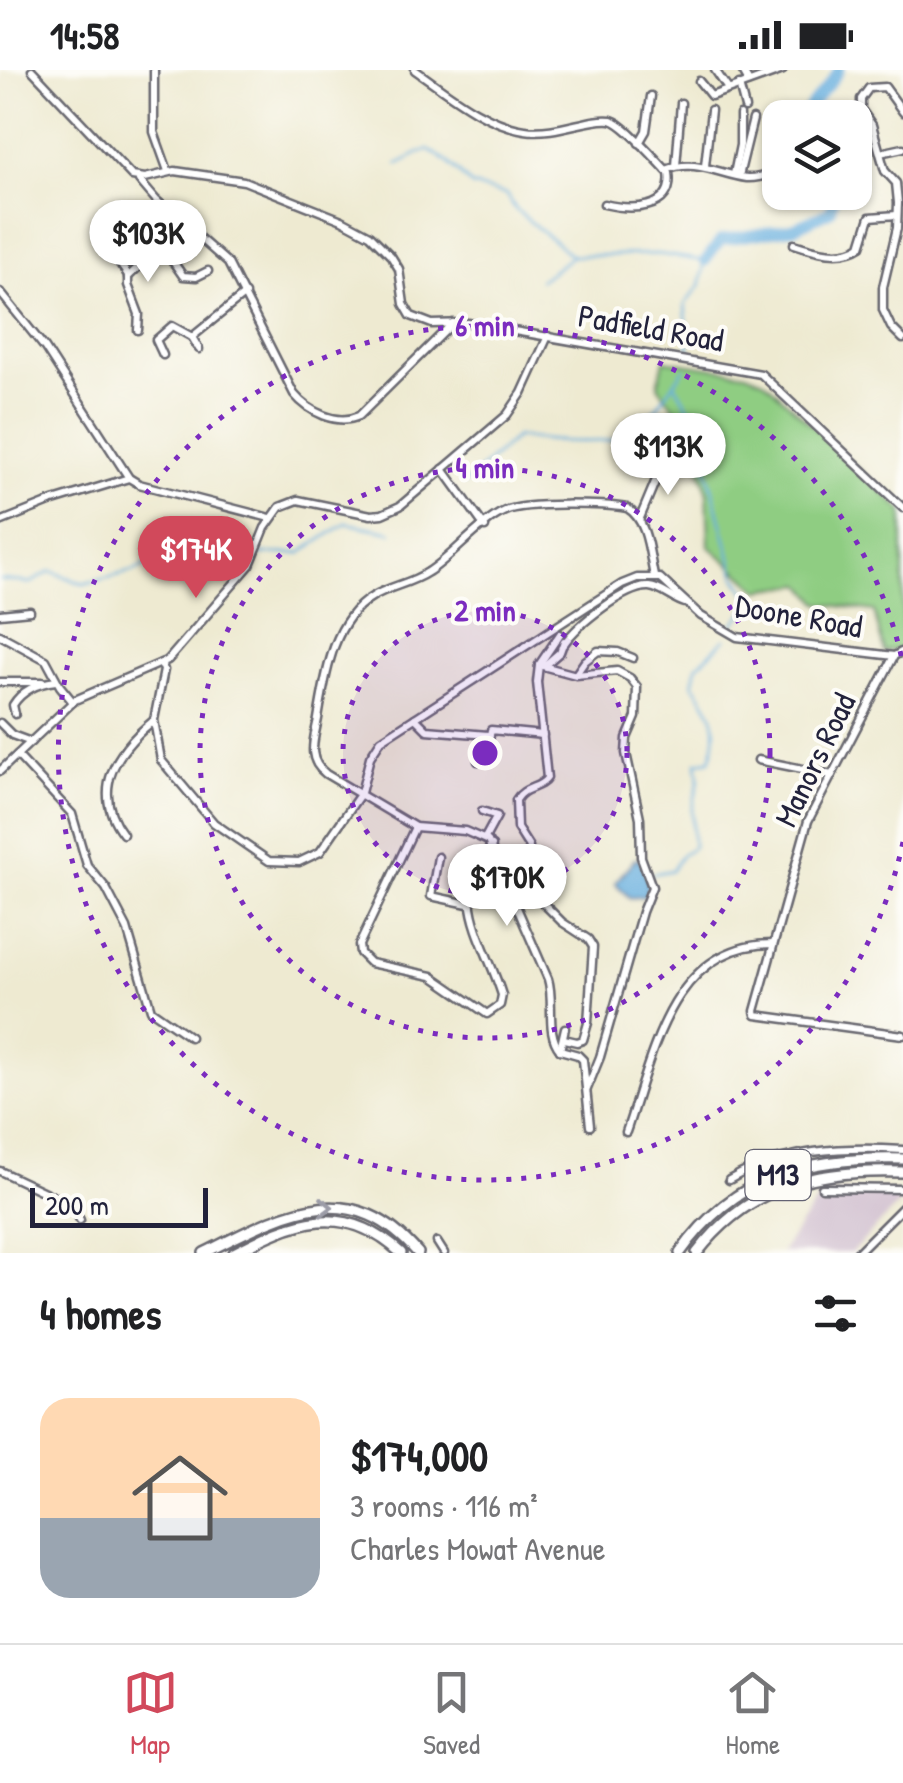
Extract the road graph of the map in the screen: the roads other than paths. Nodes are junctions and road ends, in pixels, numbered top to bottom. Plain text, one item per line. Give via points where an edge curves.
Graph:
1 (32, 70) edge
2 (154, 70) edge
3 (415, 70) edge
4 (716, 70) edge
5 (742, 70) edge
6 (783, 70) edge
7 (699, 81) dead end
8 (749, 82) junction
9 (739, 85) junction
10 (728, 89) junction
11 (651, 96) dead end
12 (681, 103) dead end
13 (711, 110) dead end
14 (903, 112) edge
15 (753, 119) dead end
16 (639, 143) junction
17 (903, 148) edge
18 (880, 152) junction
19 (676, 166) junction
20 (705, 166) junction
21 (666, 170) junction
22 (168, 171) junction
23 (737, 175) junction
24 (762, 176) edge
25 (138, 178) junction
26 (604, 204) dead end
27 (898, 215) junction
28 (183, 223) junction
29 (111, 233) dead end
30 (794, 244) dead end
31 (162, 246) junction
32 (208, 271) dead end
33 (128, 277) junction
34 (0, 292) edge
35 (244, 294) junction
36 (453, 323) junction
37 (138, 330) dead end
38 (548, 336) junction
39 (192, 337) junction
40 (903, 339) edge
41 (199, 349) dead end
42 (163, 354) dead end
43 (676, 454) dead end
44 (443, 470) junction
45 (129, 478) junction
46 (903, 508) edge
47 (270, 518) junction
48 (640, 519) junction
49 (0, 522) edge
50 (485, 527) junction
51 (654, 576) junction
52 (686, 604) junction
53 (30, 610) dead end
54 (0, 614) edge
55 (557, 631) junction
56 (0, 635) edge
57 (564, 644) junction
58 (903, 651) edge
59 (894, 656) junction
60 (634, 658) dead end
61 (161, 662) junction
62 (541, 667) junction
63 (576, 675) junction
64 (56, 681) junction
65 (0, 682) edge
66 (43, 682) junction
67 (73, 702) junction
68 (15, 714) dead end
69 (415, 718) junction
70 (154, 720) junction
71 (0, 723) edge
72 (488, 735) junction
73 (542, 735) junction
74 (32, 742) junction
75 (18, 754) junction
76 (758, 760) dead end
77 (478, 761) dead end
78 (0, 771) edge
79 (832, 776) junction
80 (361, 793) junction
81 (482, 811) dead end
82 (498, 818) junction
83 (516, 819) junction
84 (415, 827) junction
85 (123, 834) dead end
86 (485, 838) junction
87 (492, 846) junction
88 (438, 857) dead end
89 (528, 870) dead end
90 (542, 902) dead end
91 (468, 904) junction
92 (772, 944) junction
93 (566, 1028) dead end
94 (903, 1035) edge
95 (190, 1037) dead end
96 (564, 1039) junction
97 (560, 1050) junction
98 (588, 1090) junction
99 (590, 1126) dead end
100 (626, 1132) dead end
101 (903, 1150) edge
102 (903, 1159) edge
103 (0, 1171) edge
104 (903, 1172) edge
105 (729, 1180) dead end
106 (822, 1188) dead end
107 (903, 1189) edge
108 (903, 1207) edge
109 (80, 1220) dead end
110 (437, 1242) dead end
111 (204, 1253) edge
112 (234, 1253) edge
113 (401, 1253) edge
114 (418, 1253) edge
115 (444, 1253) edge
116 (680, 1253) edge
117 (697, 1253) edge
118 (857, 1253) edge

1 - 25 street via 121,168
2 - 22 street via 154,132
3 - 16 street via 515,128 552,131 614,121
4 - 10 street
5 - 8 street
6 - 8 street
7 - 10 street via 708,96
8 - 9 street
9 - 10 street
9 - 23 street
11 - 16 street
12 - 19 street
13 - 20 street
14 - 18 street via 885,87 864,93 861,109
15 - 23 street
16 - 21 street
17 - 18 street
18 - 27 street via 896,186
19 - 20 street
19 - 21 street
20 - 23 street
21 - 26 street via 670,185 656,203 629,210
22 - 25 street, Padfield Road
22 - 36 street, Padfield Road via 254,184 357,227 396,263 412,316
23 - 24 street
25 - 28 street
27 - 30 street via 870,217 861,246 852,252
27 - 40 street via 882,304
28 - 31 street
28 - 35 street via 228,262
29 - 33 street via 108,246
31 - 32 street via 184,276
31 - 33 street
33 - 37 street
34 - 45 street via 45,348
35 - 36 street via 294,394 339,420 359,416
35 - 39 street
36 - 38 street, Padfield Road
38 - 44 street via 514,405
38 - 46 street, Padfield Road via 762,374
39 - 41 street
39 - 42 street via 170,326 156,340
43 - 48 street via 665,458
44 - 47 street via 382,514 298,500
44 - 50 street
45 - 47 street
45 - 49 street
47 - 61 street via 250,565
48 - 50 street via 620,506 539,506 505,511
48 - 51 street
50 - 80 street via 428,572 367,600 338,638 312,756 321,770
51 - 52 street, Doone Road
51 - 55 street via 622,584
52 - 57 street via 643,588 578,626
52 - 59 street, Doone Road via 738,637
53 - 54 street
55 - 57 street
55 - 62 street
55 - 69 street
56 - 64 street via 40,655
57 - 62 street
58 - 59 street
59 - 79 street, Manors Road
60 - 63 street via 598,651
61 - 67 street
61 - 70 street
62 - 63 street
62 - 73 street
63 - 98 street via 617,671 636,687 626,753 652,887
64 - 66 street
64 - 67 street
65 - 66 street
66 - 68 street via 18,698
67 - 74 street
69 - 72 street via 426,730
69 - 80 street via 374,748
70 - 80 street via 161,760 208,816 277,864 320,852
70 - 85 street via 127,748 108,785 108,812
71 - 74 street
72 - 73 street
72 - 77 street via 486,760
73 - 83 street via 547,778 518,796
74 - 75 street
75 - 78 street
75 - 95 street via 74,817 87,865 127,928 152,1010
76 - 79 street
79 - 92 street, Manors Road via 806,826
80 - 84 street
81 - 82 street
82 - 83 street
82 - 86 street
83 - 89 street via 530,847
84 - 86 street
84 - 91 street via 359,946 361,956 432,976 476,1009 492,1012 502,995
86 - 87 street
87 - 91 street via 474,866
87 - 97 street via 548,979 553,1040
88 - 91 street via 432,898
90 - 96 street via 588,939 594,954 586,1032 577,1042
92 - 94 street, Manors Road via 755,1014
92 - 100 street via 742,949 688,982 666,1016
93 - 96 street
96 - 97 street
97 - 98 street via 580,1056
98 - 99 street
101 - 105 street via 823,1150
102 - 116 highway, M13 via 840,1159 780,1174 717,1211
103 - 109 street via 72,1205
104 - 117 highway, M13 via 834,1173 779,1188 729,1218
106 - 107 street
108 - 118 street
110 - 115 street
111 -> 114 highway via 279,1216 322,1206 380,1219
112 - 113 highway via 292,1224 318,1220 366,1230

